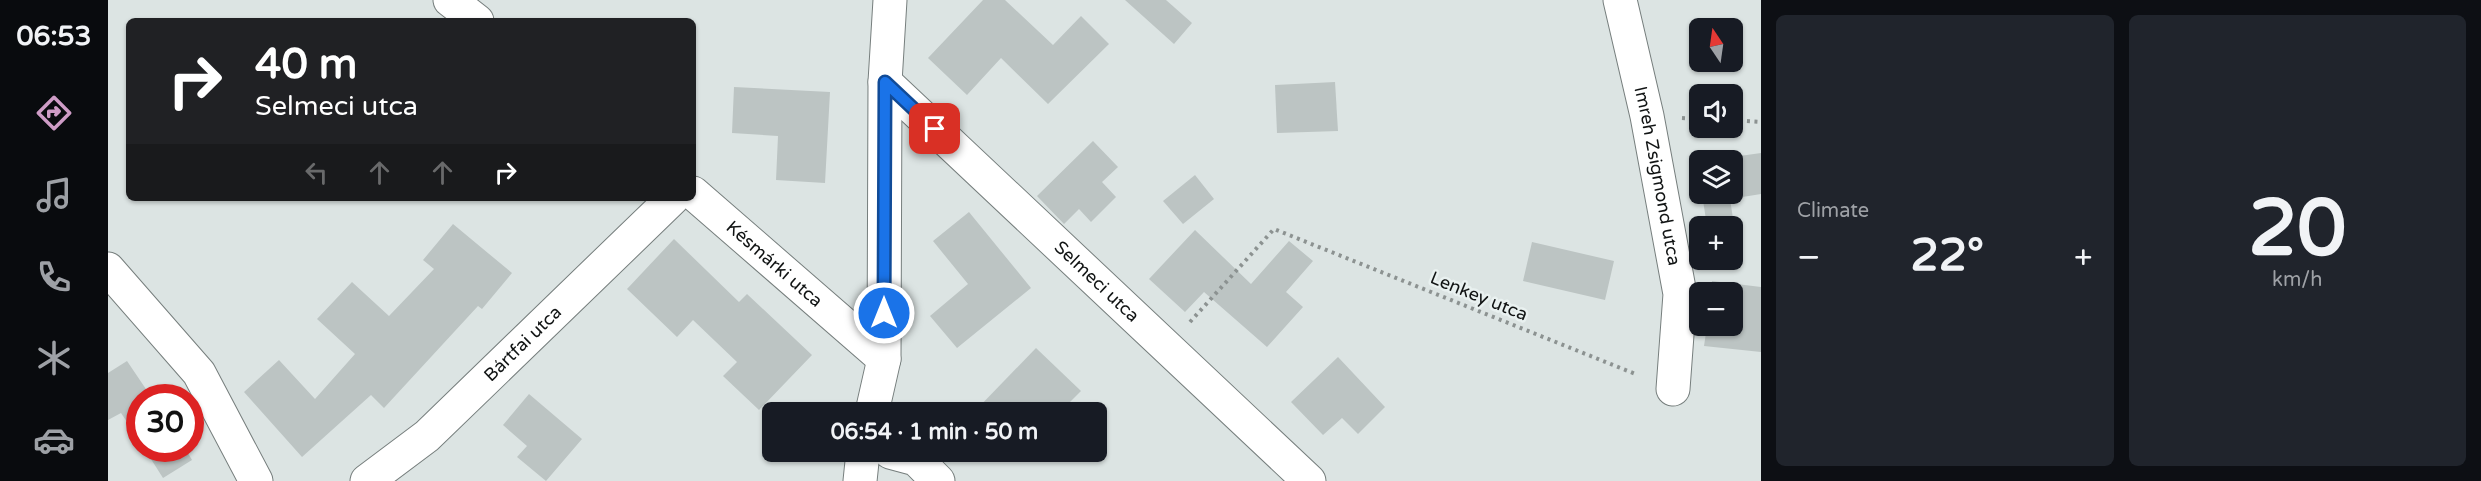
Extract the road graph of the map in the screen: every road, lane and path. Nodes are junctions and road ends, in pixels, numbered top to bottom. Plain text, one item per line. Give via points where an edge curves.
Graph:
1 (450, 0) edge
2 (890, 0) edge
3 (1620, 0) edge
4 (473, 18) edge
5 (885, 82) junction
6 (1743, 121) edge
7 (1761, 122) edge
8 (696, 196) edge
9 (670, 201) edge
10 (108, 269) edge
11 (1168, 348) junction
12 (884, 359) junction
13 (1672, 389) joint
14 (874, 402) edge
15 (863, 462) edge
16 (919, 462) edge
17 (256, 481) edge
18 (367, 481) edge
19 (860, 481) edge
20 (938, 481) edge
21 (1309, 481) edge

1 - 4 street
2 - 5 street
3 - 13 street, Imreh Zsigmond utca via 1647,116 1680,294
5 - 11 street, Selmeci utca
5 - 12 street
6 - 7 path
8 - 12 street, Késmárki utca
9 - 18 street, Bártfai utca via 427,436
10 - 17 street via 199,373
11 - 13 path, Lenkey utca via 1274,229
11 - 21 street, Selmeci utca
12 - 14 street
15 - 19 street
16 - 20 street

